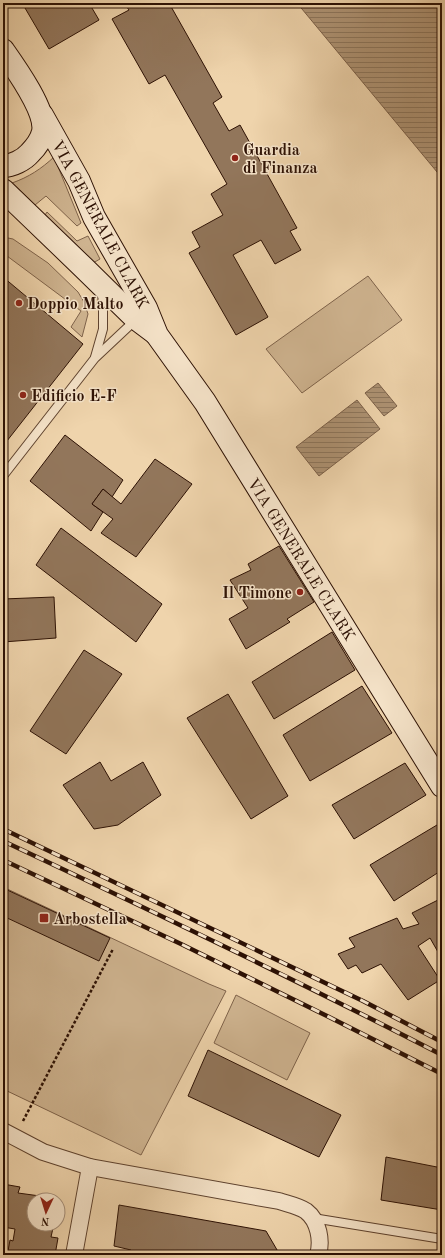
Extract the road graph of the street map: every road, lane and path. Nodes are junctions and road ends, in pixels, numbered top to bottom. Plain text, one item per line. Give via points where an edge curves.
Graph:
1 (3, 50) edge
2 (42, 115) junction
3 (3, 166) edge
4 (3, 190) edge
5 (96, 280) junction
6 (139, 310) junction
7 (95, 358) junction
8 (3, 476) edge
9 (442, 786) edge
10 (114, 949) dead end
11 (9, 1134) edge
12 (90, 1167) junction
13 (313, 1218) junction
14 (442, 1239) edge
15 (74, 1255) edge
16 (318, 1255) edge

1 - 2 main road, VIA GENERALE CLARK
2 - 3 main road via 43,132 37,145 27,157 9,166
2 - 6 main road, VIA GENERALE CLARK via 79,181
4 - 5 main road, VIA GENERALE CLARK
5 - 6 main road, VIA GENERALE CLARK
5 - 7 lane via 102,293 103,329
6 - 7 lane via 128,327
6 - 9 main road, VIA GENERALE CLARK via 205,402
7 - 8 lane
10 - 11 path
11 - 12 street via 43,1152
12 - 13 street via 279,1201 306,1211
12 - 15 street
13 - 14 lane
13 - 16 street via 320,1243

